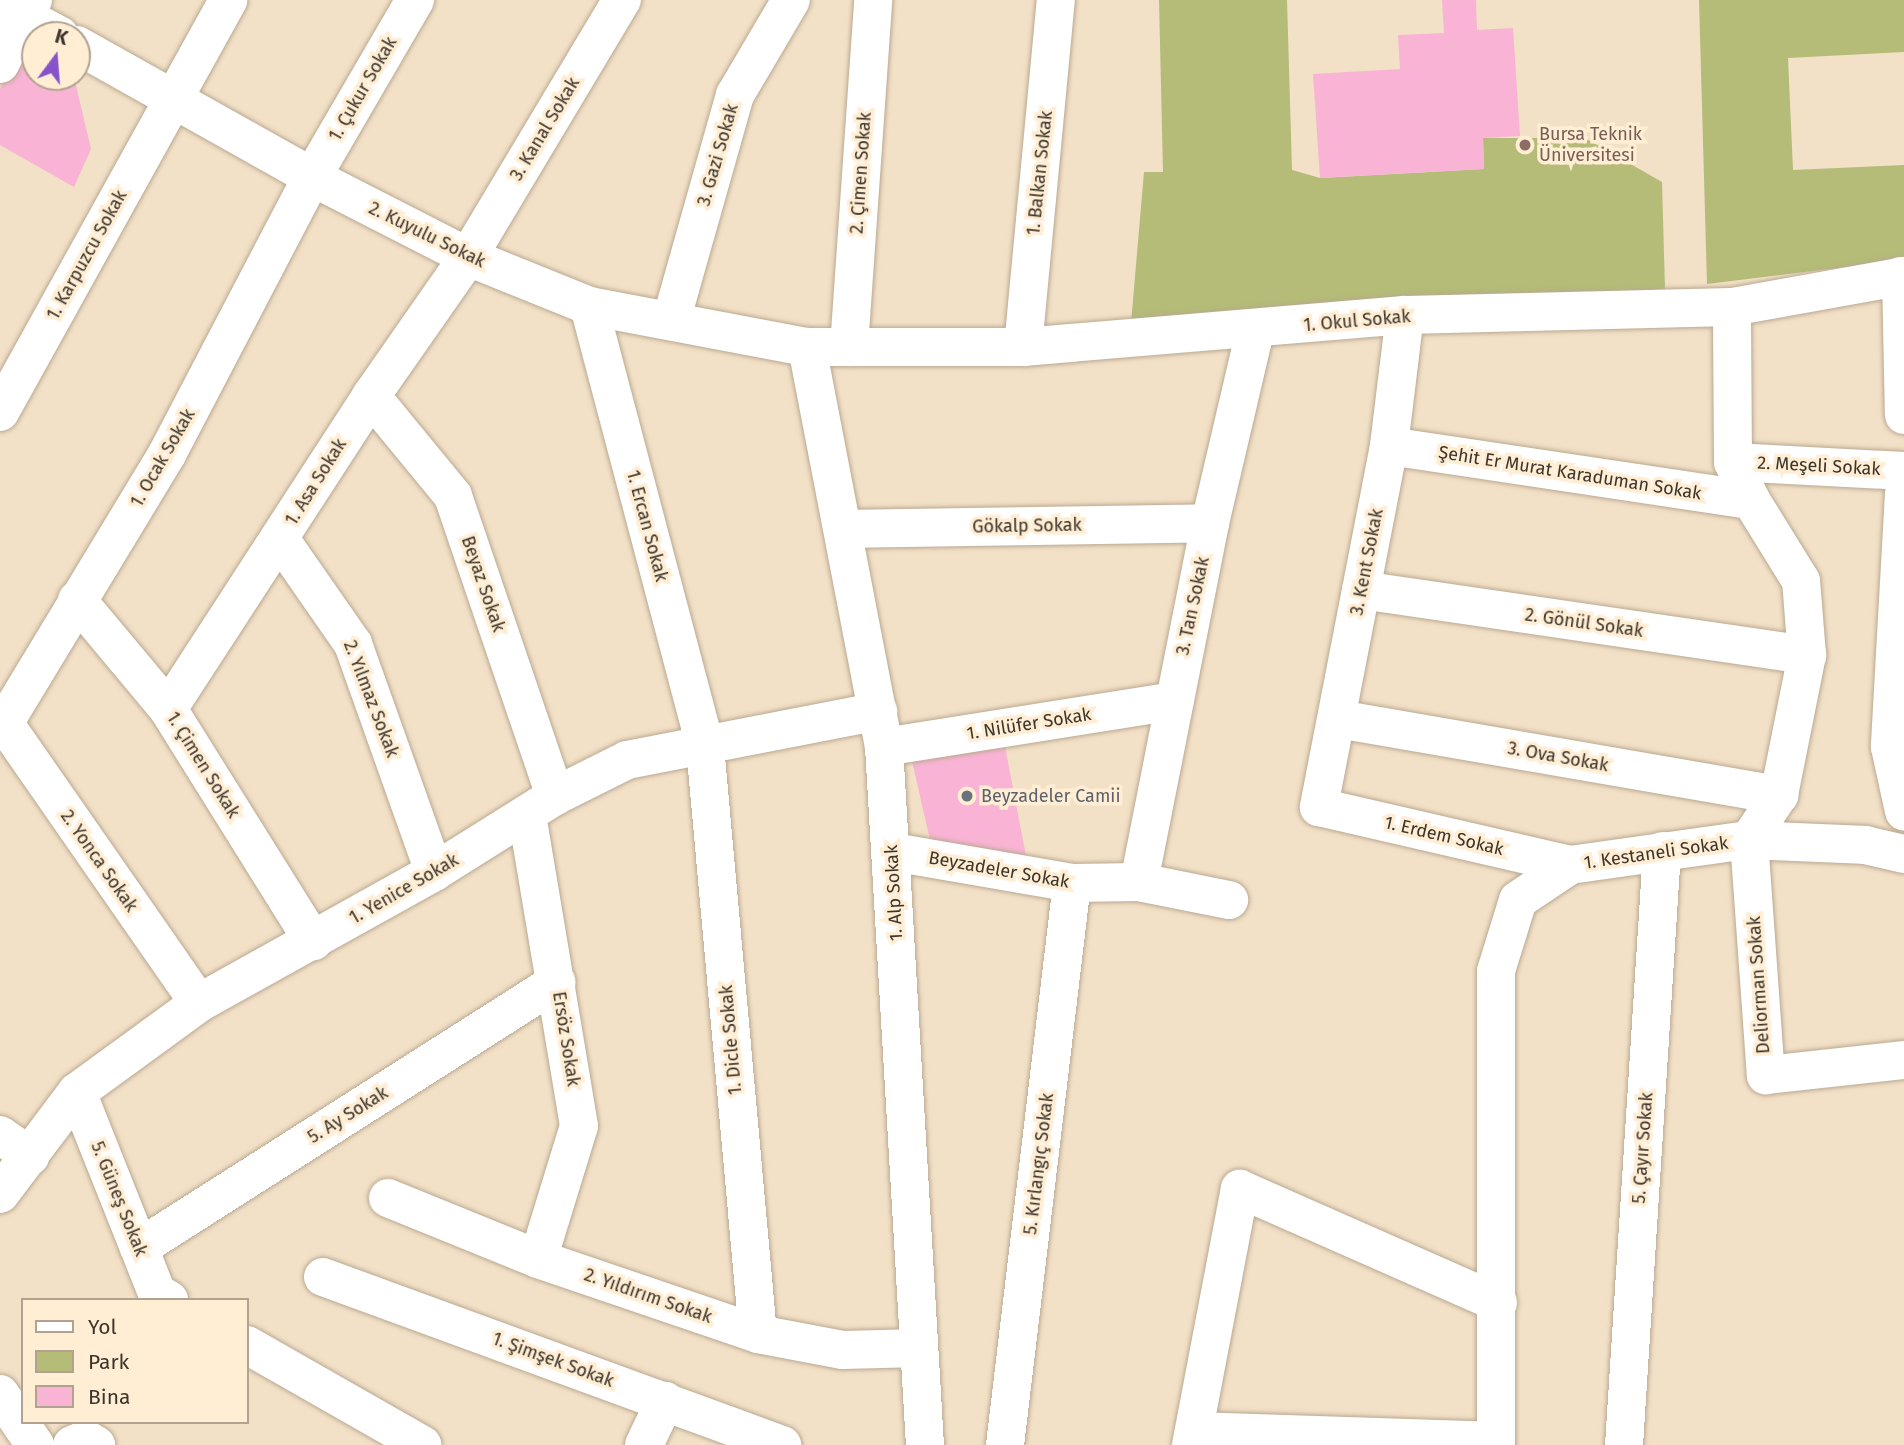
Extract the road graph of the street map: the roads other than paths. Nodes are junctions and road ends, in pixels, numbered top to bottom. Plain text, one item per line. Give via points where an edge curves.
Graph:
1 (229, 0) edge
2 (415, 0) edge
3 (622, 0) edge
4 (791, 0) edge
5 (873, 0) edge
6 (1056, 0) edge
7 (19, 7) edge
8 (39, 21) edge
9 (91, 53) edge
10 (0, 64) edge
11 (173, 98) junction
12 (312, 177) junction
13 (468, 257) junction
14 (1902, 276) edge
15 (589, 306) junction
16 (1732, 307) junction
17 (1405, 316) junction
18 (671, 321) junction
19 (1255, 331) junction
20 (807, 347) junction
21 (849, 347) junction
22 (1023, 347) junction
23 (371, 396) junction
24 (0, 412) edge
25 (1904, 415) edge
26 (1389, 446) junction
27 (1733, 462) junction
28 (1904, 471) edge
29 (1904, 493) edge
30 (1751, 500) junction
31 (1210, 523) junction
32 (844, 529) junction
33 (280, 539) junction
34 (1361, 590) junction
35 (77, 600) junction
36 (1807, 655) junction
37 (1174, 702) junction
38 (168, 709) junction
39 (1338, 719) junction
40 (1, 724) edge
41 (881, 729) junction
42 (705, 747) junction
43 (1779, 795) junction
44 (541, 805) junction
45 (1319, 807) joint
46 (1904, 811) edge
47 (1749, 840) junction
48 (1662, 850) junction
49 (892, 852) junction
50 (1904, 854) edge
51 (1570, 865) junction
52 (434, 872) junction
53 (1139, 882) junction
54 (1072, 883) junction
55 (1230, 900) dead end
56 (313, 941) junction
57 (557, 982) junction
58 (200, 1003) junction
59 (1904, 1060) edge
60 (77, 1092) junction
61 (15, 1145) edge
62 (0, 1194) edge
63 (388, 1198) dead end
64 (139, 1248) junction
65 (538, 1259) junction
66 (323, 1277) dead end
67 (166, 1298) edge
68 (1498, 1303) junction
69 (758, 1334) junction
70 (248, 1346) edge
71 (919, 1348) junction
72 (0, 1394) edge
73 (665, 1401) junction
74 (21, 1424) edge
75 (21, 1424) edge
76 (1194, 1438) edge
77 (1496, 1443) edge
78 (36, 1445) edge
79 (72, 1445) edge
80 (96, 1445) edge
81 (422, 1445) edge
82 (644, 1445) edge
83 (782, 1445) edge
84 (925, 1445) edge
85 (1005, 1445) edge
86 (1623, 1445) edge

1 - 11 street, 1. Karpuzcu Sokak
2 - 12 street, 1. Çukur Sokak
3 - 13 street, 3. Kanal Sokak
4 - 18 street, 3. Gazi Sokak via 735,95
5 - 21 street, 2. Çimen Sokak
6 - 22 street, 1. Balkan Sokak
7 - 8 street
7 - 10 street
9 - 11 street, 2. Kuyulu Sokak
11 - 12 street, 2. Kuyulu Sokak
11 - 24 street, 1. Karpuzcu Sokak
12 - 13 street, 2. Kuyulu Sokak
12 - 35 street, 1. Ocak Sokak via 167,454
13 - 15 street, 2. Kuyulu Sokak
13 - 23 street, 1. Asa Sokak
14 - 16 street, 1. Okul Sokak
14 - 25 street
15 - 18 street, 2. Kuyulu Sokak
15 - 42 street, 1. Ercan Sokak
16 - 17 street, 1. Okul Sokak
16 - 27 street, 1. Kestaneli Sokak
17 - 19 street, 1. Okul Sokak
17 - 26 street, 3. Kent Sokak
18 - 20 street, 2. Kuyulu Sokak
19 - 22 street, 1. Okul Sokak
19 - 31 street, 3. Tan Sokak
20 - 21 street, 1. Okul Sokak
20 - 32 street, 1. Alp Sokak
21 - 22 street, 1. Okul Sokak
23 - 33 street, 1. Asa Sokak
23 - 44 street, Beyaz Sokak via 453,496
26 - 30 street, Şehit Er Murat Karaduman Sokak
26 - 34 street, 3. Kent Sokak
27 - 28 street, 2. Meşeli Sokak
27 - 30 street, 1. Kestaneli Sokak
29 - 46 street via 1890,747
30 - 36 street, 1. Kestaneli Sokak via 1801,581
31 - 32 street, Gökalp Sokak
31 - 37 street, 3. Tan Sokak
32 - 41 street, 1. Alp Sokak
33 - 38 street, 1. Asa Sokak
33 - 52 street, 2. Yılmaz Sokak via 353,644
34 - 36 street, 2. Gönül Sokak
34 - 39 street, 3. Kent Sokak
35 - 38 street, 1. Çimen Sokak
35 - 40 street, 1. Ocak Sokak
36 - 43 street, 1. Kestaneli Sokak
37 - 41 street, 1. Nilüfer Sokak
37 - 53 street, 3. Tan Sokak
38 - 56 street, 1. Çimen Sokak
39 - 43 street, 3. Ova Sokak
39 - 45 street, 3. Kent Sokak
40 - 58 street, 2. Yonca Sokak
41 - 42 street, 1. Yenice Sokak
41 - 49 street, 1. Alp Sokak
42 - 44 street, 1. Yenice Sokak via 627,760
42 - 69 street, 1. Dicle Sokak
43 - 47 street, 1. Kestaneli Sokak
44 - 52 street, 1. Yenice Sokak
44 - 57 street, Ersöz Sokak
45 - 51 street, 1. Erdem Sokak
47 - 48 street, 1. Kestaneli Sokak
47 - 50 street via 1866,845
47 - 59 street, Deliorman Sokak via 1766,1075
48 - 51 street, 1. Kestaneli Sokak
48 - 86 street, 5. Çayır Sokak
49 - 54 street, Beyzadeler Sokak
49 - 71 street, 1. Alp Sokak
51 - 68 street, 1. Kestaneli Sokak via 1518,900 1496,971
52 - 56 street, 1. Yenice Sokak
53 - 54 street, Beyzadeler Sokak
53 - 55 street, Beyzadeler Sokak
54 - 85 street, 5. Kırlangıç Sokak
56 - 58 street, 1. Yenice Sokak
57 - 64 street, 5. Ay Sokak
57 - 65 street, Ersöz Sokak via 579,1126
58 - 60 street, 1. Yenice Sokak
60 - 61 street, 1. Yenice Sokak
60 - 64 street, 5. Güneş Sokak
61 - 62 street, 1. Yenice Sokak
63 - 65 street, 2. Yıldırım Sokak
64 - 67 street, 5. Güneş Sokak via 157,1293
65 - 69 street, 2. Yıldırım Sokak
66 - 73 street, 1. Şimşek Sokak
68 - 76 street via 1240,1189
68 - 77 street, 1. Kestaneli Sokak
69 - 71 street, 2. Yıldırım Sokak via 843,1350
70 - 81 street
71 - 84 street, 1. Alp Sokak
72 - 75 street
73 - 82 street
73 - 83 street, 1. Şimşek Sokak
74 - 78 street
76 - 77 street
79 - 80 street via 86,1438

